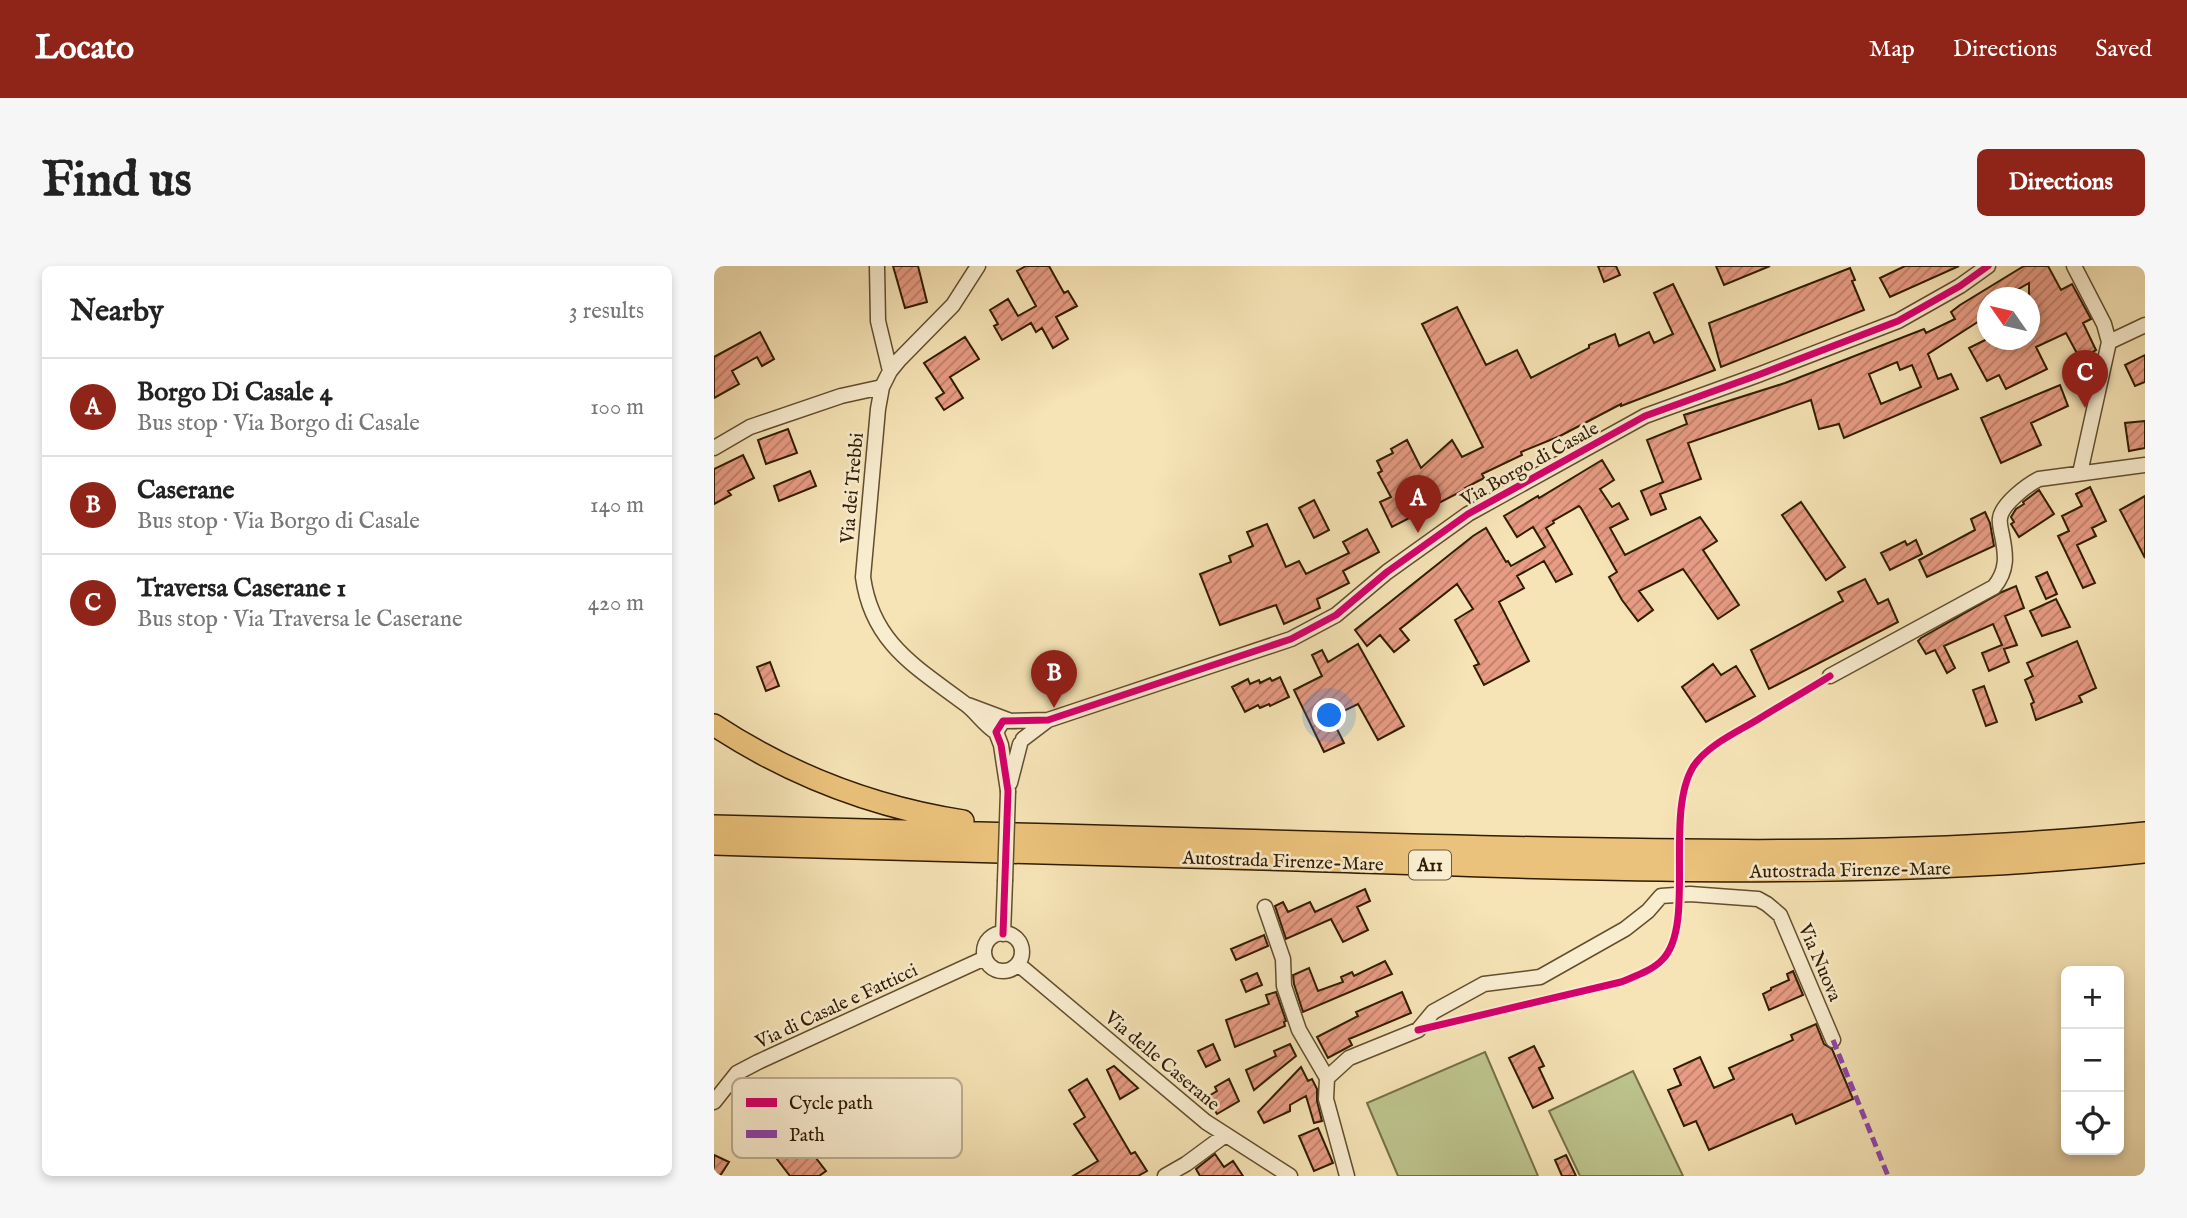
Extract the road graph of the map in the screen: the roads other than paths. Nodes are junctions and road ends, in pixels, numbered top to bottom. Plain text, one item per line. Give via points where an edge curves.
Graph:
1 (877, 266) edge
2 (978, 266) edge
3 (1988, 266) edge
4 (2074, 266) edge
5 (2145, 325) edge
6 (2109, 342) junction
7 (890, 372) junction
8 (882, 387) junction
9 (714, 448) edge
10 (2145, 465) edge
11 (2080, 473) junction
12 (1830, 676) dead end
13 (967, 704) junction
14 (1011, 720) junction
15 (1048, 720) junction
16 (714, 725) edge
17 (998, 739) junction
18 (1021, 741) junction
19 (1008, 791) junction
20 (714, 826) edge
21 (2145, 833) edge
22 (1055, 835) junction
23 (714, 844) edge
24 (2145, 852) edge
25 (1265, 906) dead end
26 (1003, 934) junction
27 (985, 958) junction
28 (1018, 964) junction
29 (1833, 1040) dead end
30 (733, 1078) edge
31 (1327, 1078) junction
32 (732, 1079) edge
33 (714, 1102) edge
34 (1224, 1136) junction
35 (1165, 1176) edge
36 (1290, 1176) edge
37 (1347, 1176) edge

1 - 7 street via 878,321
2 - 7 street, Via dei Trebbi via 953,305
3 - 15 street, Via Borgo di Casale via 1898,321 1645,416 1468,514 1336,615 1291,639
4 - 6 street
5 - 6 street
6 - 11 street
7 - 8 street, Via dei Trebbi
8 - 9 street via 750,427
8 - 13 street, Via dei Trebbi via 863,577 868,601 894,647
10 - 11 street
11 - 12 street via 2039,479 2007,506 2000,518 2006,564 1994,587
13 - 14 street, Via dei Trebbi
13 - 17 street, Via dei Trebbi
14 - 15 street, Via Borgo di Casale
14 - 17 street via 1000,724
14 - 18 street via 1024,730
15 - 18 street, Via Borgo di Casale
16 - 22 highway via 767,758 897,809
17 - 18 street via 1009,748
17 - 19 street
18 - 19 street
19 - 26 street, bridge
20 - 22 highway, Autostrada Firenze-Mare / A11
21 - 22 highway, Autostrada Firenze-Mare / A11 via 1964,848 1654,851
23 - 24 highway, Autostrada Firenze-Mare / A11 via 1668,871 1962,867
25 - 31 street via 1299,1030
26 - 27 street via 988,941
26 - 28 street via 1020,944
27 - 28 street via 991,967 1002,971
27 - 30 street, Via di Casale e Fatticci via 758,1062
28 - 34 street, Via delle Caserane
29 - 31 street, Via Nuova via 1780,915 1767,904 1758,899 1661,896 1625,929 1540,977 1484,984 1433,1012 1418,1030 1349,1058
31 - 37 street via 1326,1099
32 - 33 street, Via di Casale e Fatticci
34 - 35 street
34 - 36 street, Via delle Caserane

